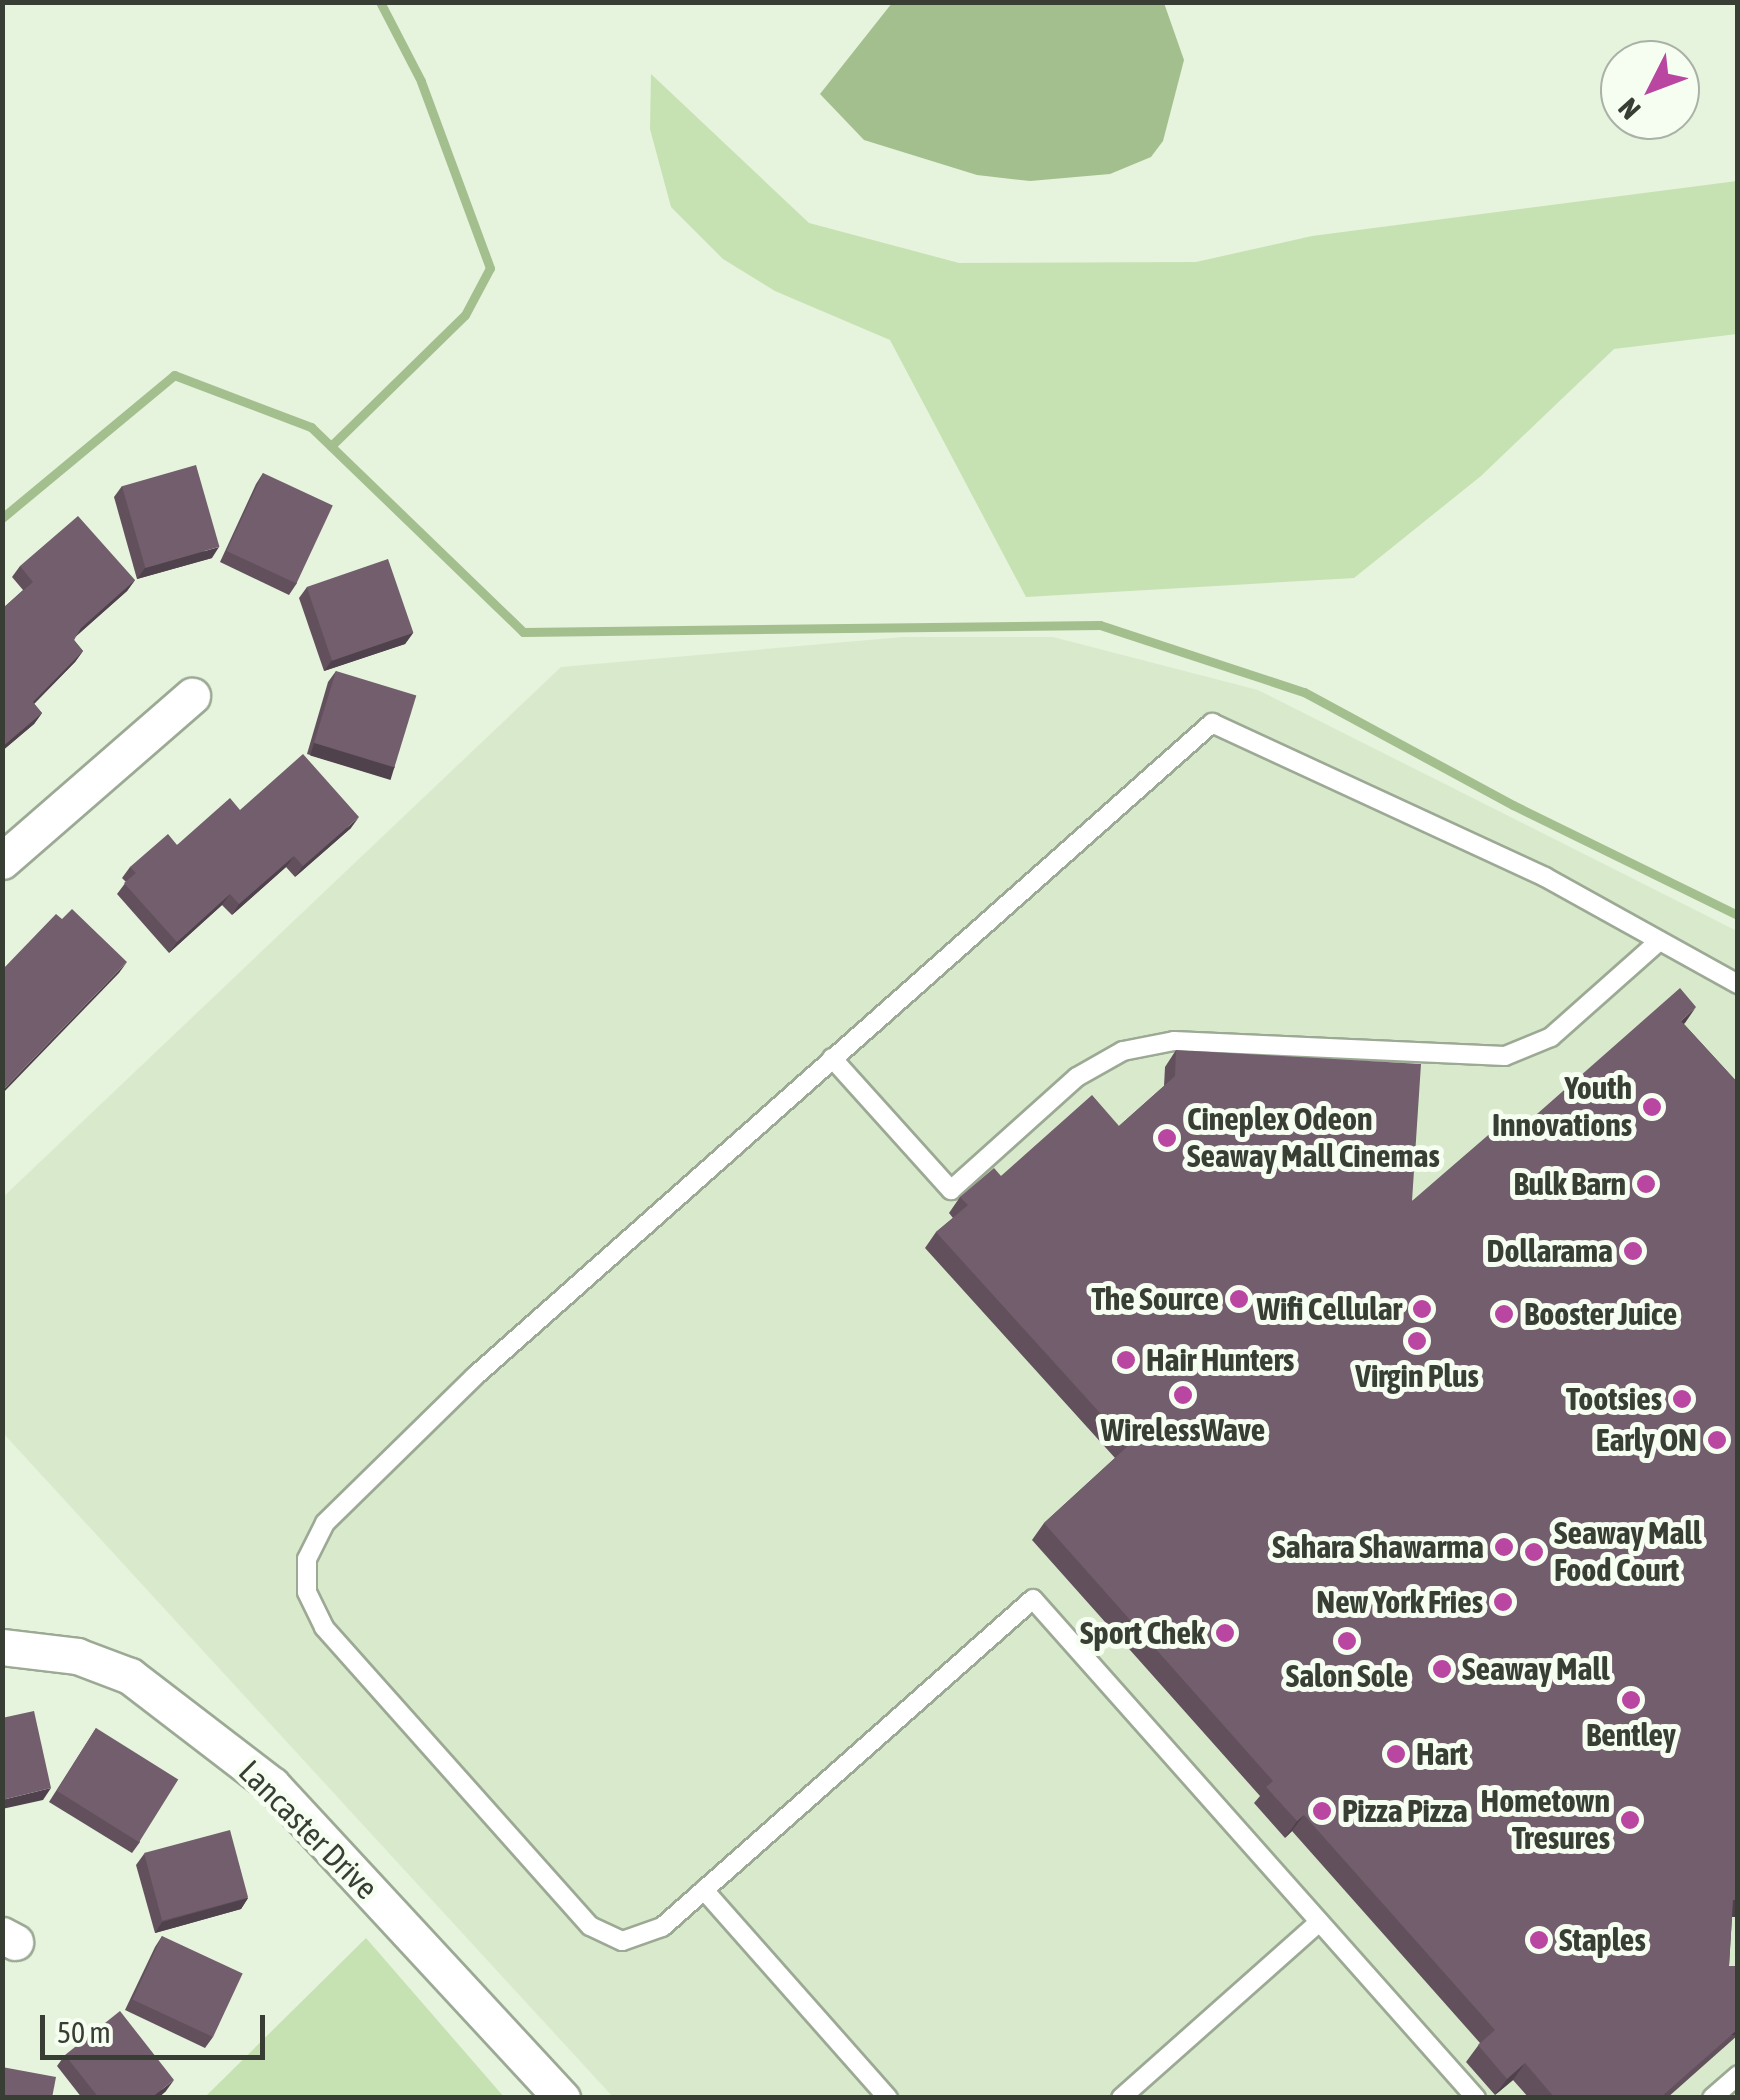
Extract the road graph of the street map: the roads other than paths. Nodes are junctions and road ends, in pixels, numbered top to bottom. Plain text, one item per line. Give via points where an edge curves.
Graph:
1 (192, 696) dead end
2 (2, 860) edge
3 (1660, 941) junction
4 (1738, 984) edge
5 (832, 1058) junction
6 (2, 1647) edge
7 (704, 1890) junction
8 (1318, 1922) junction
9 (1738, 2075) edge
10 (1130, 2094) edge
11 (562, 2098) edge
12 (888, 2098) edge
13 (1476, 2098) edge
14 (1712, 2098) edge

1 - 2 street
3 - 4 lane
3 - 5 lane via 1551,1037 1506,1056 1174,1042 1123,1051 1076,1076 951,1190
3 - 5 lane via 1501,856 1212,722
5 - 7 lane via 450,1400 325,1524 306,1565 308,1598 324,1627 593,1930 618,1940 645,1938
6 - 11 street, Lancaster Drive via 77,1656 130,1676 272,1785
7 - 8 lane via 1033,1599
7 - 12 lane
8 - 10 lane
8 - 13 lane
9 - 14 lane

